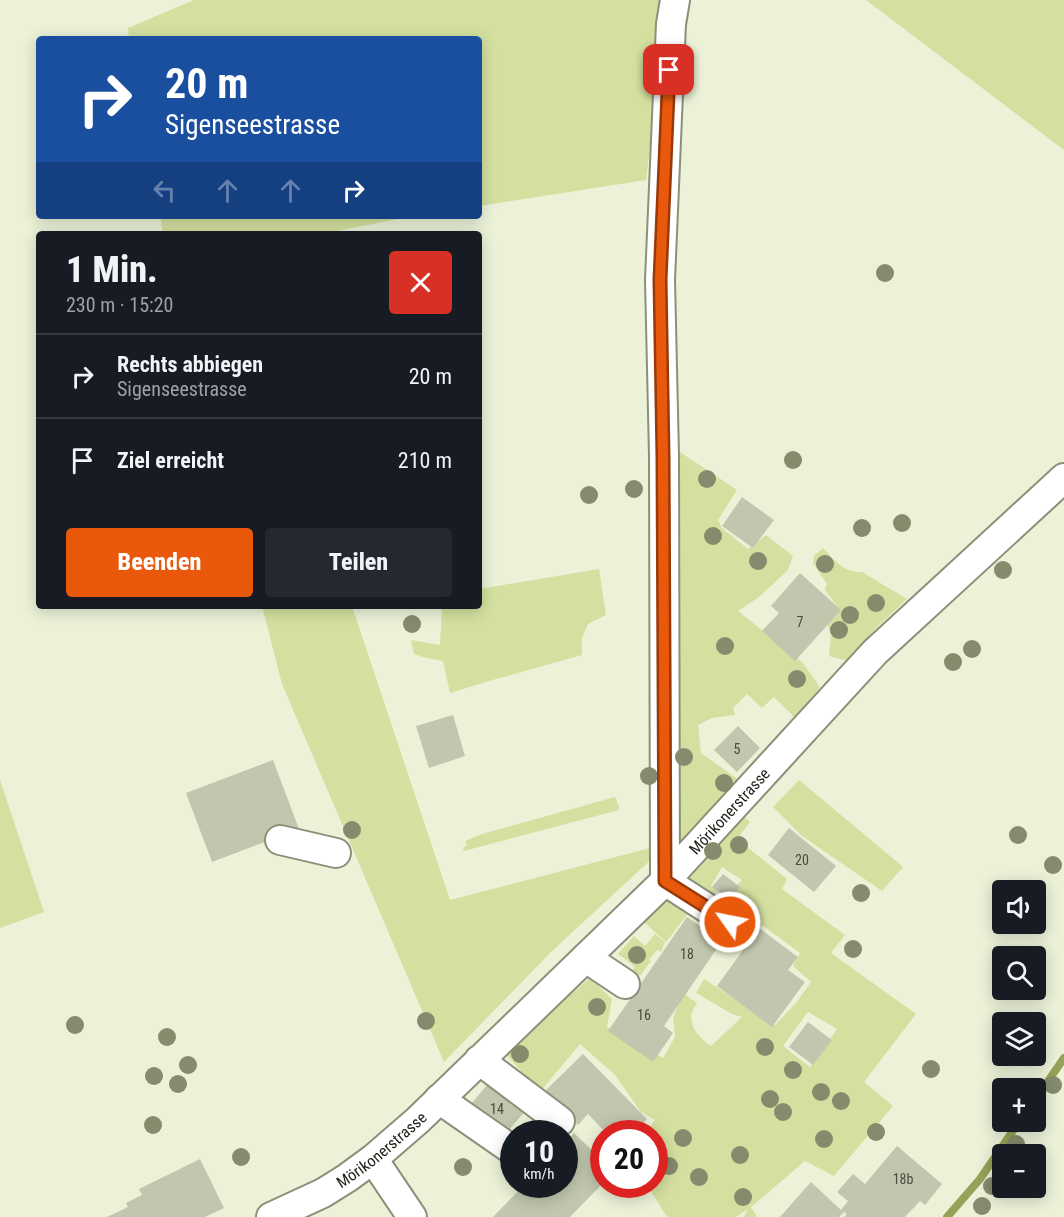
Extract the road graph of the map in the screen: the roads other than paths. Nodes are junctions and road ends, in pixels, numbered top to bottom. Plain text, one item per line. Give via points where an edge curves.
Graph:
1 (675, 0) edge
2 (1064, 478) edge
3 (280, 840) dead end
4 (336, 853) dead end
5 (665, 881) junction
6 (730, 922) dead end
7 (586, 957) junction
8 (625, 984) dead end
9 (479, 1060) junction
10 (439, 1099) junction
11 (559, 1120) edge
12 (500, 1141) edge
13 (373, 1159) junction
14 (271, 1217) edge
15 (412, 1217) edge

1 - 5 street via 660,280
2 - 5 street, Mörikonerstrasse via 875,652
3 - 4 street
5 - 6 street
5 - 7 street, Mörikonerstrasse
7 - 8 street
7 - 9 street, Mörikonerstrasse
9 - 10 street, Mörikonerstrasse
9 - 11 street
10 - 12 street
10 - 13 street, Mörikonerstrasse
13 - 14 street, Mörikonerstrasse via 323,1193
13 - 15 street

